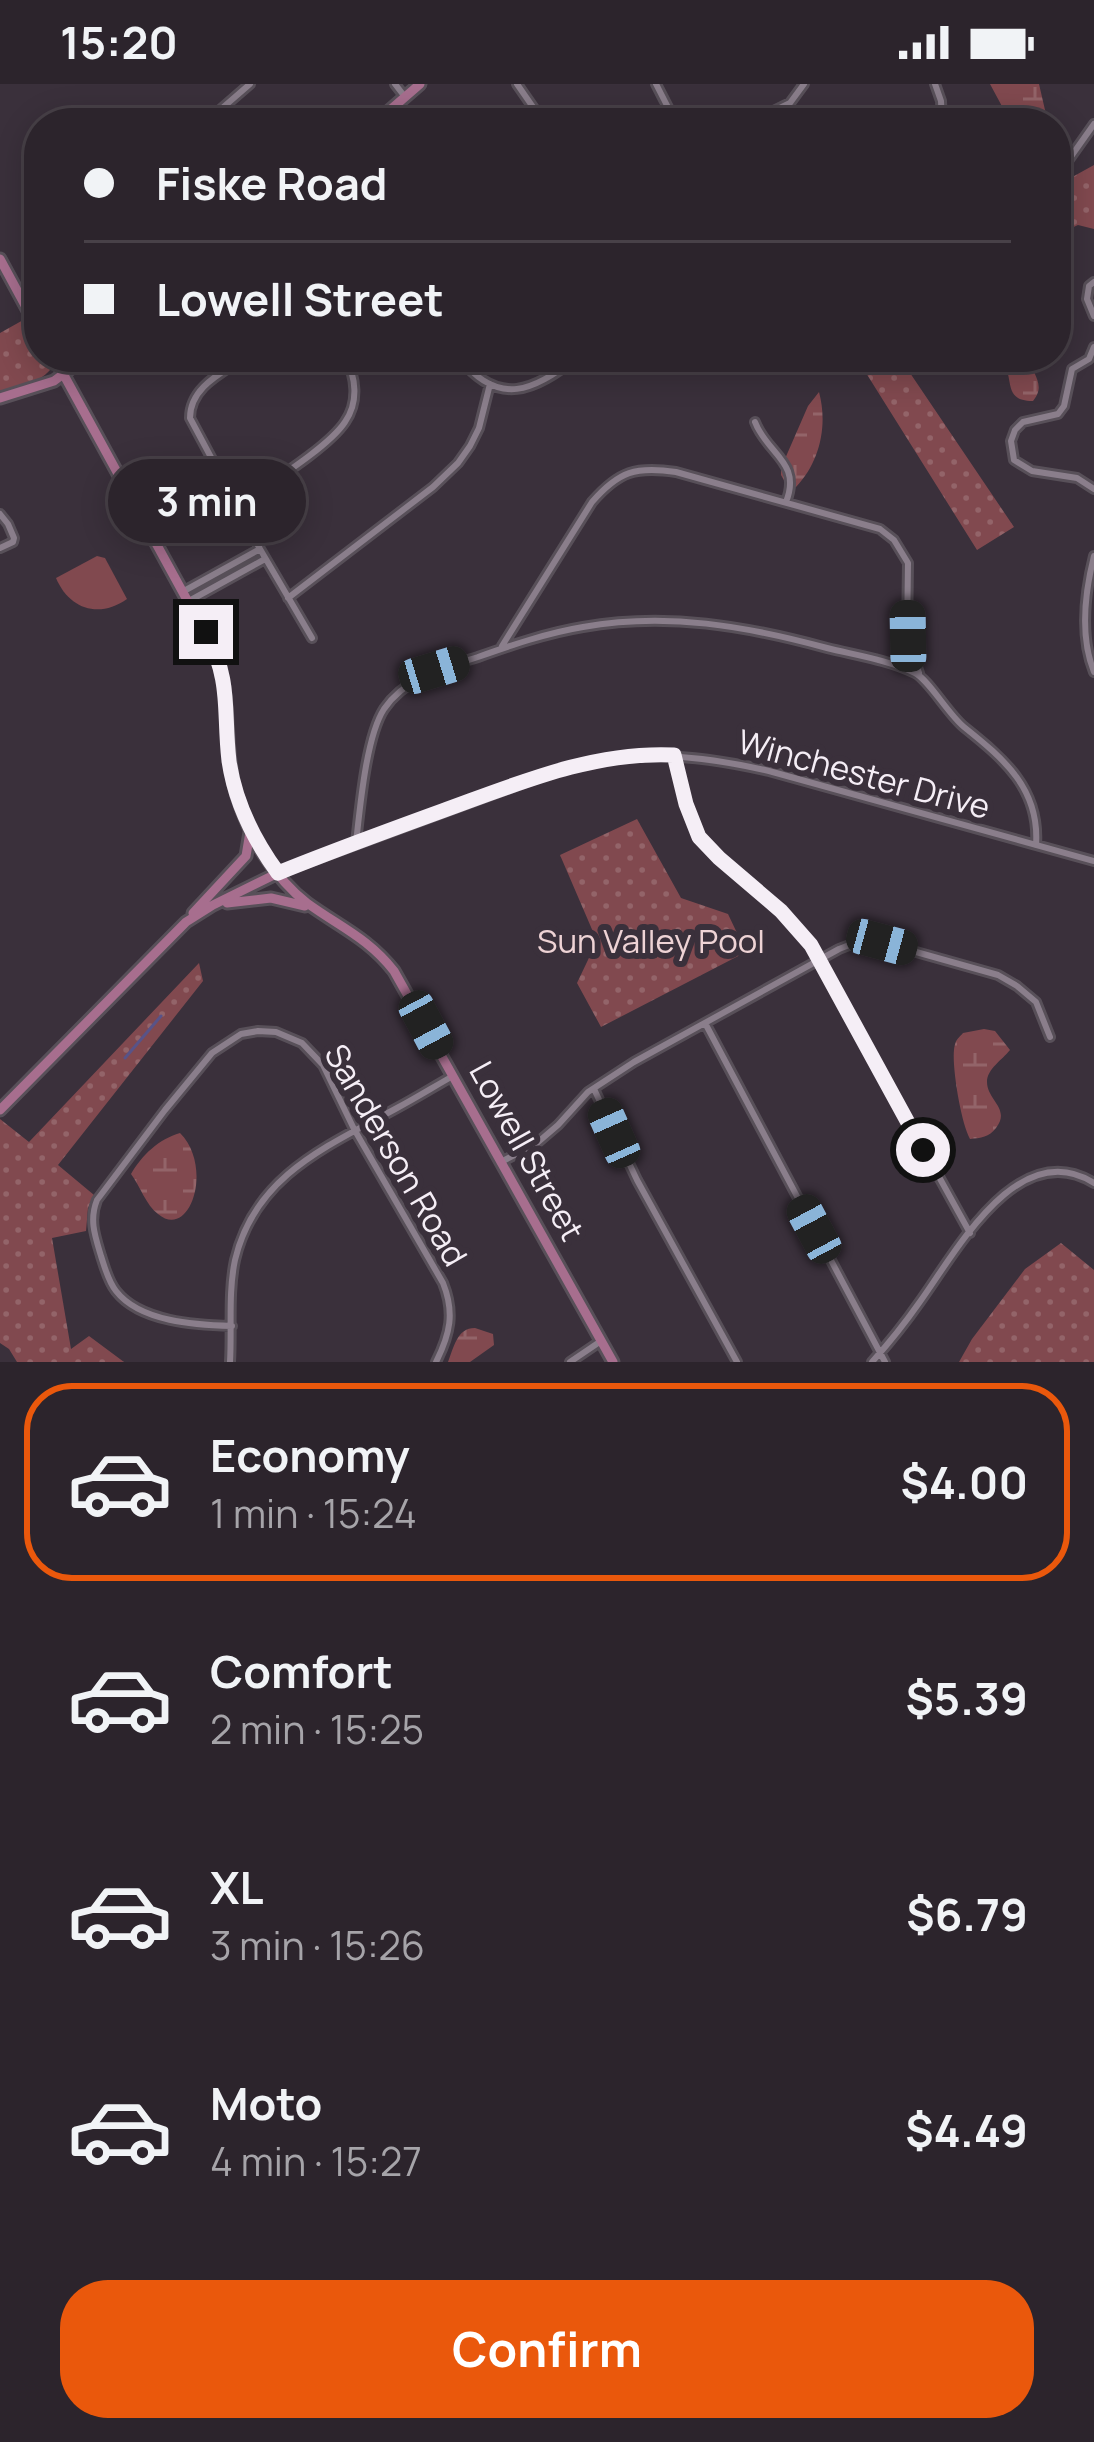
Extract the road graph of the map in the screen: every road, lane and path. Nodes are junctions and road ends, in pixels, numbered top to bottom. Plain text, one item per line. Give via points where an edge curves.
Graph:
1 (249, 84) edge
2 (395, 84) edge
3 (420, 84) edge
4 (804, 84) edge
5 (405, 97) junction
6 (222, 108) edge
7 (392, 108) edge
8 (781, 108) edge
9 (1094, 124) edge
10 (1071, 157) edge
11 (0, 260) edge
12 (1094, 282) edge
13 (24, 307) edge
14 (1094, 316) edge
15 (1094, 346) edge
16 (66, 372) edge
17 (224, 372) edge
18 (352, 372) edge
19 (472, 372) edge
20 (556, 372) edge
21 (63, 374) junction
22 (490, 384) junction
23 (0, 398) edge
24 (755, 422) dead end
25 (1094, 489) edge
26 (786, 502) junction
27 (237, 506) junction
28 (0, 517) edge
29 (0, 548) edge
30 (260, 549) junction
31 (1094, 556) edge
32 (266, 559) junction
33 (186, 596) junction
34 (288, 598) junction
35 (312, 638) dead end
36 (500, 649) junction
37 (1094, 672) edge
38 (920, 675) junction
39 (674, 755) junction
40 (249, 827) junction
41 (356, 843) junction
42 (1036, 845) junction
43 (1094, 861) edge
44 (278, 873) junction
45 (200, 912) junction
46 (337, 921) junction
47 (186, 922) junction
48 (819, 959) junction
49 (705, 1023) junction
50 (1050, 1037) dead end
51 (454, 1076) junction
52 (593, 1088) junction
53 (0, 1110) edge
54 (354, 1129) junction
55 (502, 1162) junction
56 (1094, 1183) edge
57 (970, 1233) junction
58 (232, 1326) junction
59 (601, 1341) junction
60 (880, 1353) junction
61 (230, 1362) edge
62 (436, 1362) edge
63 (570, 1362) edge
64 (613, 1362) edge
65 (737, 1362) edge
66 (872, 1362) edge
67 (885, 1362) edge

1 - 6 street
2 - 5 street
3 - 5 main road
4 - 8 street
5 - 7 main road
9 - 10 street
11 - 13 main road
12 - 14 street via 1087,299
15 - 25 street via 1072,369 1058,414 1023,422 1011,452 1022,467
16 - 21 main road
17 - 27 street via 190,409
18 - 27 street via 344,423
19 - 22 street
20 - 22 street via 537,385
21 - 23 main road
21 - 33 main road, Lowell Street
22 - 34 street via 479,428 458,463
24 - 26 street via 789,472
26 - 36 street via 676,472 623,474 592,502
26 - 38 street via 880,529 902,550 908,636
27 - 30 street
28 - 29 street via 14,538
30 - 32 street
30 - 33 street
31 - 37 street via 1085,632
32 - 33 street
32 - 34 street
33 - 40 main road, Lowell Street via 223,675 233,781
34 - 35 street
36 - 38 street via 616,622 706,622
36 - 41 street via 413,681 382,711
38 - 42 street via 948,713 1007,765 1035,810
39 - 41 street, Winchester Drive via 587,762
39 - 42 street, Winchester Drive via 769,771
39 - 48 street via 699,837 797,928
40 - 44 main road, Lowell Street
40 - 47 main road via 246,856
41 - 44 street, Winchester Drive
42 - 43 street, Winchester Drive
44 - 45 main road
44 - 46 main road, Lowell Street
45 - 46 main road via 271,898
45 - 47 main road
46 - 51 main road, Lowell Street via 394,970
47 - 53 main road
48 - 49 street
48 - 50 street via 868,940 998,975 1036,1002
48 - 57 street
49 - 52 street
49 - 60 street
51 - 54 street
51 - 55 main road, Lowell Street
52 - 55 street via 537,1143
52 - 65 street
54 - 58 street via 292,1168 257,1207 234,1267
54 - 58 street, Sanderson Road via 310,1049 276,1032 241,1034 190,1078 97,1200 95,1238 123,1299 174,1321
54 - 62 street, Sanderson Road via 446,1290 450,1328
55 - 59 main road, Lowell Street
56 - 57 street via 1064,1170 1036,1175 1004,1195
57 - 60 street
58 - 61 street
59 - 63 street
59 - 64 main road, Lowell Street
60 - 66 street
60 - 67 street

